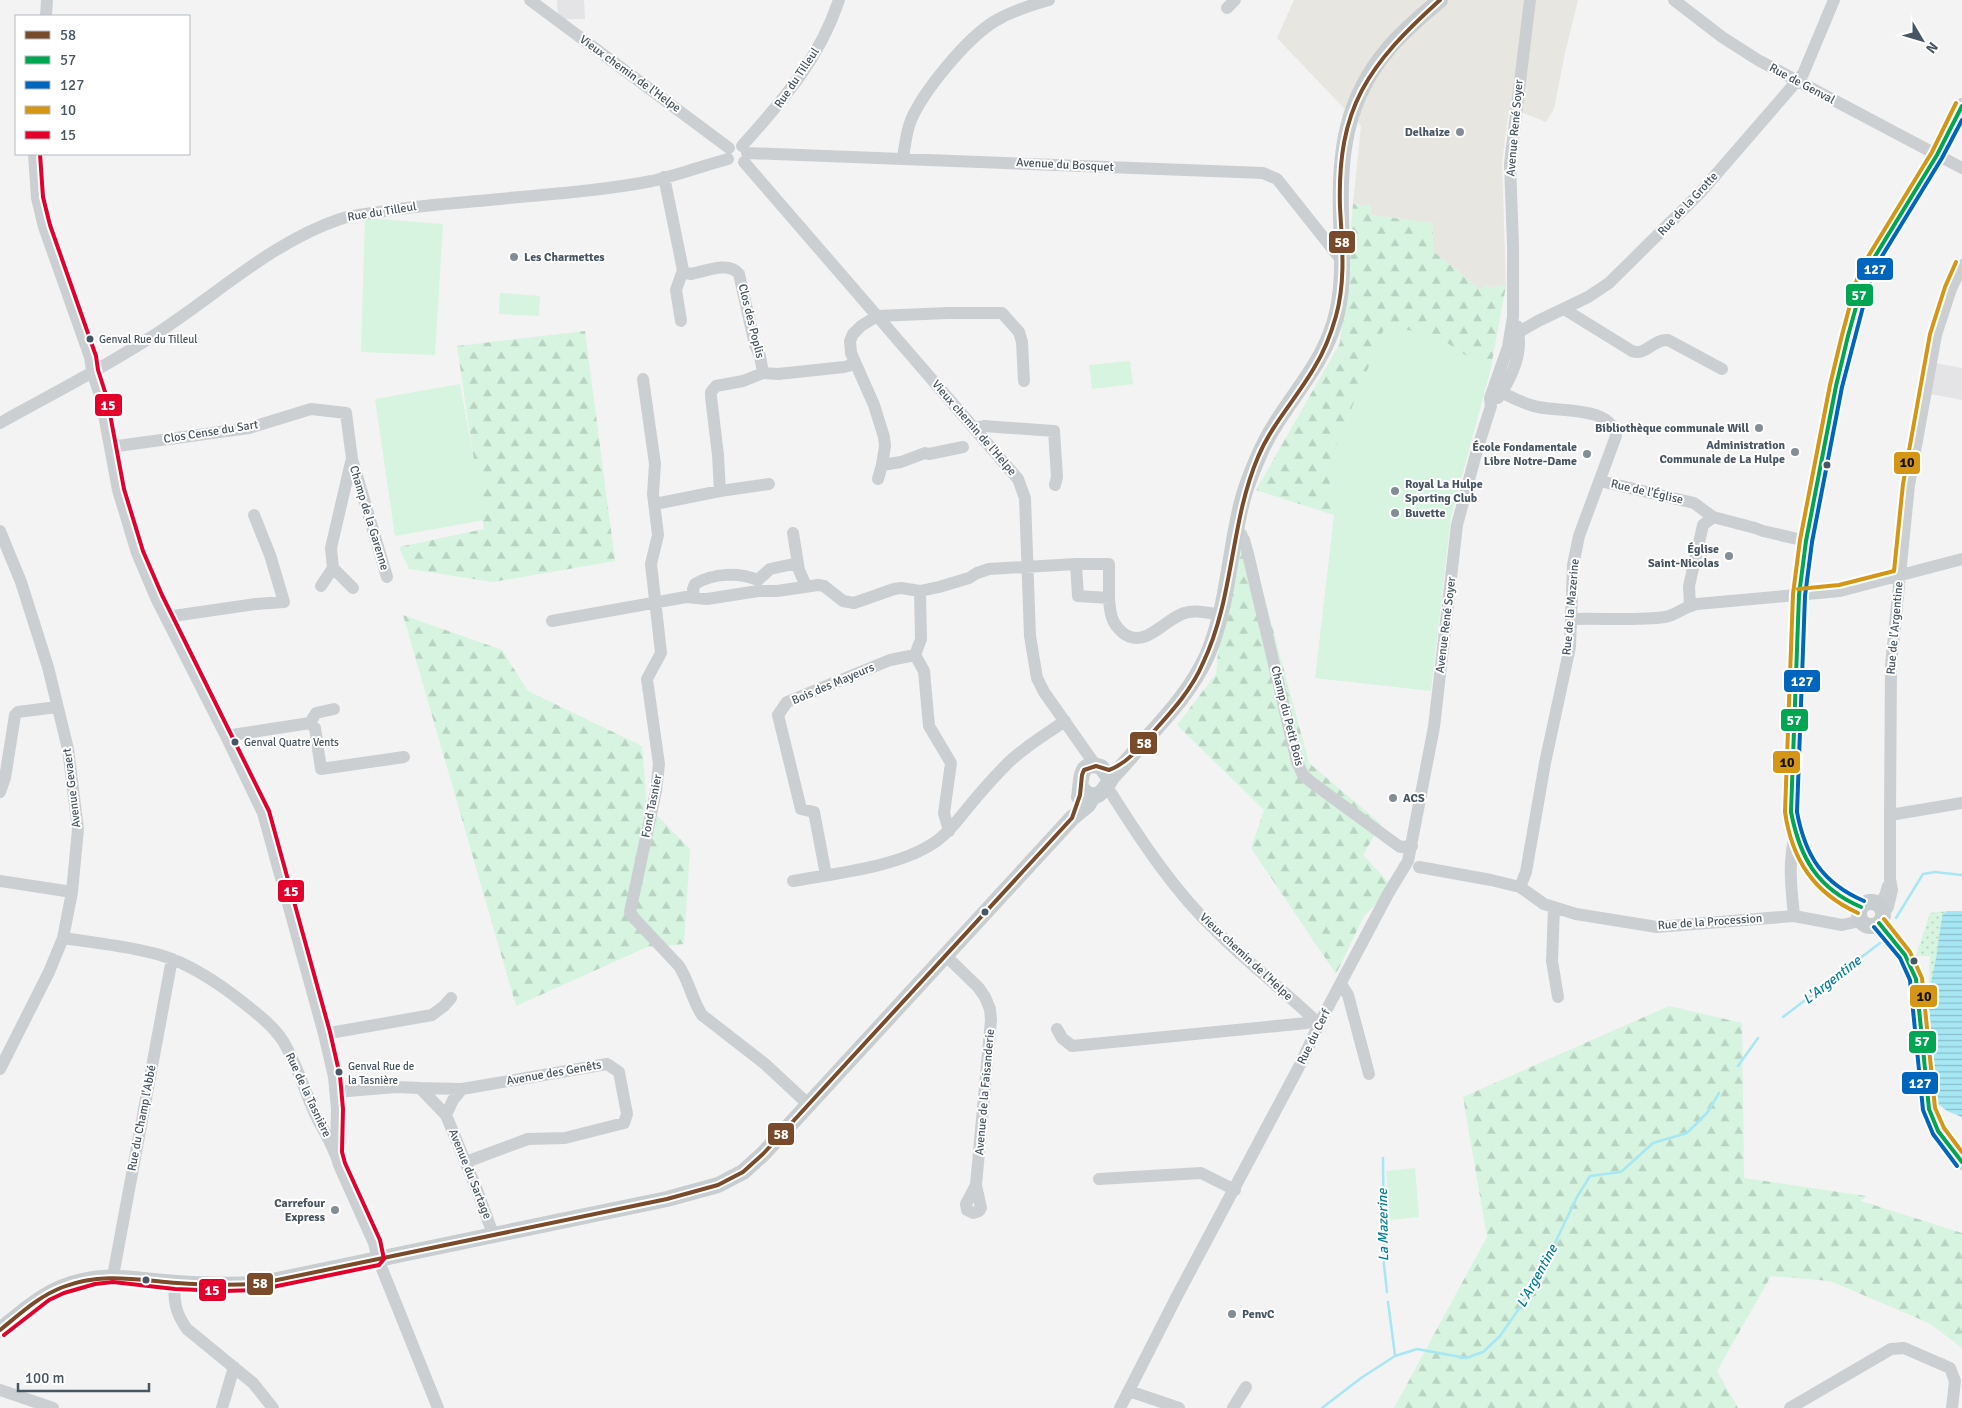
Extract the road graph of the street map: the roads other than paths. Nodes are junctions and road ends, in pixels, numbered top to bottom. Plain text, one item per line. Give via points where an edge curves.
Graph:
1 (47, 0) edge
2 (530, 0) edge
3 (838, 0) edge
4 (1049, 0) edge
5 (1440, 0) edge
6 (1530, 0) edge
7 (1674, 0) edge
8 (1834, 0) edge
9 (46, 15) edge
10 (1797, 82) junction
11 (1962, 106) edge
12 (729, 153) junction
13 (744, 154) junction
14 (1936, 154) junction
15 (34, 155) edge
16 (903, 158) junction
17 (1962, 168) edge
18 (664, 177) junction
19 (1342, 262) junction
20 (1962, 265) edge
21 (683, 270) junction
22 (1564, 309) junction
23 (877, 316) junction
24 (681, 321) dead end
25 (1515, 334) junction
26 (855, 364) junction
27 (1722, 369) dead end
28 (92, 371) junction
29 (763, 373) junction
30 (643, 379) dead end
31 (1024, 382) dead end
32 (1498, 390) junction
33 (341, 411) joint
34 (0, 423) edge
35 (975, 428) junction
36 (110, 447) junction
37 (963, 447) dead end
38 (352, 459) junction
39 (882, 464) junction
40 (878, 479) dead end
41 (1600, 481) junction
42 (769, 484) dead end
43 (1055, 485) dead end
44 (720, 491) junction
45 (655, 504) junction
46 (254, 515) dead end
47 (1713, 517) junction
48 (1237, 530) junction
49 (0, 531) edge
50 (793, 533) dead end
51 (1806, 541) junction
52 (1962, 560) edge
53 (798, 563) junction
54 (1076, 564) junction
55 (1029, 566) junction
56 (333, 568) junction
57 (1900, 576) junction
58 (387, 577) dead end
59 (760, 585) junction
60 (322, 586) dead end
61 (806, 586) junction
62 (353, 588) dead end
63 (920, 592) junction
64 (1799, 595) junction
65 (694, 597) junction
66 (1109, 598) junction
67 (655, 603) junction
68 (1690, 606) junction
69 (1220, 615) junction
70 (166, 617) junction
71 (1572, 618) junction
72 (552, 621) dead end
73 (915, 655) junction
74 (57, 707) junction
75 (334, 708) dead end
76 (1065, 721) junction
77 (310, 723) junction
78 (226, 736) junction
79 (404, 757) dead end
80 (1097, 780) junction
81 (0, 792) edge
82 (1962, 802) edge
83 (1890, 815) junction
84 (949, 831) junction
85 (1796, 833) junction
86 (1412, 846) junction
87 (1411, 867) junction
88 (826, 875) junction
89 (0, 881) edge
90 (793, 881) dead end
91 (1520, 887) junction
92 (72, 892) junction
93 (1554, 907) junction
94 (1872, 914) junction
95 (1794, 916) junction
96 (63, 938) junction
97 (946, 956) junction
98 (172, 959) junction
99 (1340, 984) junction
100 (1558, 997) dead end
101 (451, 998) dead end
102 (1316, 1022) junction
103 (1057, 1029) dead end
104 (324, 1034) junction
105 (0, 1069) edge
106 (1369, 1074) dead end
107 (420, 1088) junction
108 (462, 1089) junction
109 (336, 1092) junction
110 (809, 1105) junction
111 (446, 1115) junction
112 (336, 1153) junction
113 (466, 1162) junction
114 (1962, 1162) edge
115 (1099, 1179) dead end
116 (976, 1185) dead end
117 (1235, 1190) junction
118 (493, 1234) junction
119 (378, 1259) junction
120 (113, 1276) junction
121 (175, 1283) junction
122 (0, 1330) edge
123 (234, 1367) junction
124 (1246, 1387) dead end
125 (0, 1390) edge
126 (1129, 1391) junction
127 (53, 1408) edge
128 (222, 1408) edge
129 (273, 1408) edge
130 (438, 1408) edge
131 (1120, 1408) edge
132 (1179, 1408) edge
133 (1233, 1408) edge
134 (1790, 1408) edge
135 (1952, 1408) edge

1 - 9 street
2 - 12 street, Vieux chemin de l'Helpe
3 - 13 street, Rue du Tilleul via 825,35 810,62
4 - 16 street via 996,20 962,50 923,97 909,127
5 - 19 main road via 1383,56 1367,80 1351,115 1345,134 1340,178
6 - 25 street, Avenue René Soyer via 1510,164
7 - 10 street, Rue de Genval via 1722,37
8 - 10 street, Rue de la Grotte
10 - 14 street, Rue de Genval
10 - 22 street, Rue de la Grotte via 1700,193 1627,267 1609,283
11 - 14 main road
12 - 13 street via 737,145
12 - 13 street, Vieux chemin de l'Helpe via 735,164
12 - 18 street, Rue du Tilleul
13 - 16 street, Avenue du Bosquet
13 - 23 street, Vieux chemin de l'Helpe
14 - 17 street, Rue de Genval
14 - 51 main road via 1864,278 1836,386
15 - 28 street via 37,198 44,227 90,357
16 - 19 street, Avenue du Bosquet via 1263,174 1277,179
18 - 21 street
18 - 28 street, Rue du Tilleul via 593,189 403,208 340,219 311,230 267,256 185,316
19 - 48 main road via 1340,300 1325,349 1261,450 1242,502
20 - 57 street, Rue de l'Argentine via 1936,335 1909,485
21 - 24 street via 676,290
21 - 29 street, Clos des Poplis via 691,274 727,267 739,274
22 - 25 street, Rue de la Grotte
22 - 27 street via 1632,352 1644,351 1654,343 1668,340
23 - 26 street via 861,326 850,341
23 - 31 street via 1002,314 1019,332
23 - 35 street, Vieux chemin de l'Helpe
25 - 32 street, Avenue René Soyer via 1520,346 1511,376
26 - 29 street, Clos des Poplis via 802,372
26 - 39 street via 884,437
28 - 34 street, Rue du Tilleul
28 - 36 street
29 - 44 street, Clos des Poplis via 716,386 711,392
30 - 45 street, Fond Tasnier via 655,464
32 - 41 street, Rue de la Mazerine via 1537,407 1601,416 1609,421 1616,436
32 - 86 street, Avenue René Soyer via 1477,450 1457,525 1434,727
33 - 36 street, Clos Cense du Sart via 311,410 249,428
33 - 38 street, Champ de la Garenne via 346,413
35 - 43 street via 1054,431
35 - 55 street, Vieux chemin de l'Helpe via 1022,487 1026,498
36 - 70 street via 128,527 144,573
37 - 39 street
38 - 56 street, Champ de la Garenne via 331,548
38 - 58 street, Champ de la Garenne
39 - 40 street
41 - 47 street, Rue de l'Église via 1694,503
41 - 71 street, Rue de la Mazerine via 1579,536 1573,565
42 - 44 street
44 - 45 street
45 - 67 street, Fond Tasnier via 658,535 651,564
46 - 70 street via 284,602
47 - 51 street, Rue de l'Église
47 - 68 street via 1703,525 1689,586
48 - 69 main road
48 - 86 street, Champ du Petit Bois via 1248,554 1297,762 1303,775 1400,847
49 - 74 street, Avenue Gevaert via 34,620
50 - 53 street
51 - 64 main road
52 - 57 street
53 - 59 street via 770,569
53 - 61 street
54 - 55 street
54 - 66 street via 1078,596
54 - 66 street via 1109,564
55 - 63 street via 989,569
55 - 76 street, Vieux chemin de l'Helpe via 1033,664 1044,692
56 - 60 street
56 - 62 street
57 - 64 street via 1840,591
57 - 83 street, Rue de l'Argentine via 1891,665
59 - 61 street via 777,592
59 - 65 street via 707,599
59 - 65 street via 738,574 706,579 695,584
61 - 63 street via 824,586 843,601 854,604 894,588
63 - 73 street via 921,639
64 - 68 street
64 - 85 main road via 1791,812
65 - 67 street
66 - 69 street via 1112,619 1117,628 1136,638 1148,636 1178,615 1189,612
67 - 72 street
67 - 110 street, Fond Tasnier via 661,653 647,679 659,764 630,912 679,966 702,1015
68 - 71 street via 1667,617
69 - 80 main road via 1208,654 1177,704 1131,756
70 - 78 street
71 - 91 street, Rue de la Mazerine via 1570,647 1526,872
73 - 84 street via 924,671 929,726 951,763 944,813
73 - 88 street, Bois des Mayeurs via 890,660 787,702 778,715 801,809 814,812
74 - 81 street via 15,715
74 - 92 street, Avenue Gevaert via 71,768 78,829
75 - 77 street via 316,712
76 - 80 street, Vieux chemin de l'Helpe via 1083,748
76 - 84 street via 1007,764
77 - 78 street
77 - 79 street via 315,728 321,769
78 - 104 street via 266,825
80 - 97 main road via 1088,805 1072,818
80 - 102 street, Vieux chemin de l'Helpe via 1111,794 1192,906 1216,932
82 - 83 street
83 - 94 street, Rue de l'Argentine via 1892,896 1888,908
84 - 88 street via 918,852 893,861
85 - 94 main road via 1813,871 1832,890
85 - 95 street via 1790,858
86 - 87 street, Avenue René Soyer
87 - 91 street
87 - 99 street, Rue du Cerf via 1395,885
88 - 90 street
89 - 92 street
91 - 93 street, Rue de la Procession
92 - 96 street, Avenue Gevaert
93 - 95 street, Rue de la Procession via 1576,914 1657,927
93 - 100 street via 1552,962
94 - 95 street, Rue de la Procession via 1842,925
94 - 114 main road via 1900,946 1912,966 1932,1121
96 - 98 street, Rue de la Tasnière via 137,949
96 - 105 street, Avenue Gevaert
97 - 110 main road
97 - 116 street, Avenue de la Faisanderie via 978,987 990,1009 991,1030
98 - 112 street, Rue de la Tasnière via 232,993 279,1035 320,1126
98 - 120 street, Rue du Champ l'Abbé
99 - 102 street, Rue du Cerf
99 - 106 street via 1348,996
101 - 104 street via 432,1015
102 - 103 street, Rue du Cerf via 1072,1046
102 - 117 street, Rue du Cerf via 1302,1061
104 - 109 street
107 - 108 street, Avenue des Genêts
107 - 109 street
107 - 111 street, Avenue du Sartage
108 - 111 street, Avenue du Sartage
108 - 113 street, Avenue des Genêts via 607,1064 619,1072 627,1114 620,1126 564,1138 528,1139
109 - 112 street
110 - 118 main road via 743,1172 718,1185 667,1199
111 - 113 street, Avenue du Sartage
112 - 119 street, Rue de la Tasnière
113 - 118 street, Avenue du Sartage
115 - 117 street via 1201,1173
117 - 126 street, Rue du Cerf
118 - 119 main road
119 - 121 main road via 258,1284
119 - 130 street, Rue de la Tasnière
120 - 121 main road
120 - 122 main road via 62,1287
121 - 123 street via 173,1297 180,1319 197,1338
123 - 128 street
123 - 129 street via 253,1383
124 - 133 street
125 - 127 street
126 - 131 street, Rue du Cerf
126 - 132 street
134 - 135 street via 1891,1349 1904,1348 1950,1368 1955,1381

